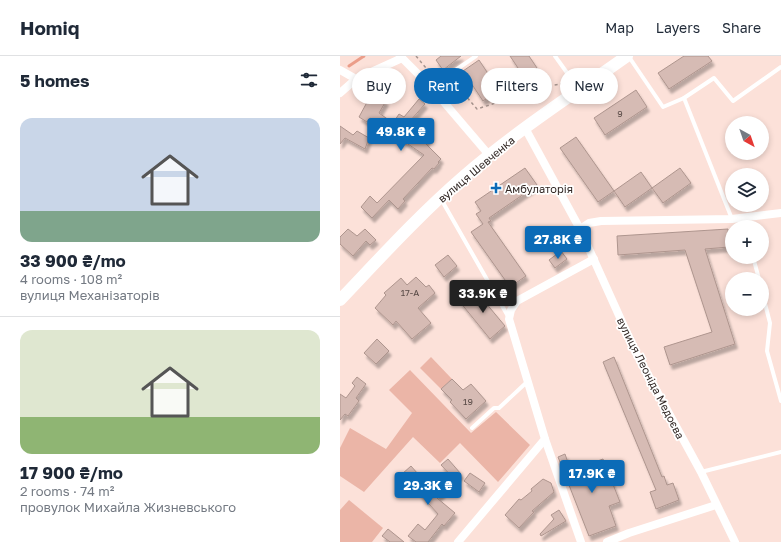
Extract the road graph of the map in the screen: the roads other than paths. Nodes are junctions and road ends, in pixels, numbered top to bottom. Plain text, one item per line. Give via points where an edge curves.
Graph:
1 (476, 56) edge
2 (555, 56) edge
3 (628, 56) edge
4 (401, 57) edge
5 (781, 67) edge
6 (378, 68) edge
7 (459, 68) edge
8 (564, 68) edge
9 (608, 68) edge
10 (340, 70) edge
11 (414, 70) edge
12 (352, 77) edge
13 (352, 82) edge
14 (340, 93) edge
15 (684, 98) junction
16 (560, 99) edge
17 (446, 104) edge
18 (524, 128) junction
19 (489, 155) junction
20 (440, 198) junction
21 (781, 214) edge
22 (743, 217) junction
23 (732, 219) junction
24 (744, 220) edge
25 (580, 229) junction
26 (594, 260) junction
27 (340, 300) edge
28 (768, 316) edge
29 (509, 319) junction
30 (529, 381) junction
31 (781, 401) edge
32 (472, 428) dead end
33 (545, 438) junction
34 (781, 452) edge
35 (701, 472) junction
36 (716, 505) junction
37 (458, 542) edge
38 (581, 542) edge
39 (607, 542) edge
40 (735, 542) edge

1 - 7 lane
2 - 8 lane
3 - 9 main road, вулиця Шевченка
3 - 15 lane via 663,107
4 - 6 street
4 - 11 street
5 - 15 lane via 733,101 714,78
10 - 12 street
13 - 14 street
15 - 23 lane
16 - 18 main road, вулиця Шевченка
17 - 19 street
18 - 19 main road, вулиця Шевченка
18 - 25 street, вулиця Леоніда Медоєва
19 - 20 main road, вулиця Шевченка
20 - 27 main road, вулиця Шевченка
20 - 29 lane
21 - 22 street
22 - 23 street
22 - 24 lane
23 - 25 street via 601,221 589,223
25 - 26 street, вулиця Леоніда Медоєва
26 - 29 street via 517,301
26 - 35 street, вулиця Леоніда Медоєва via 636,352
28 - 31 lane via 770,323 767,351
29 - 30 street
30 - 32 lane
30 - 33 street
33 - 37 street
33 - 38 street
34 - 35 lane
35 - 36 street, вулиця Леоніда Медоєва
36 - 39 street
36 - 40 street, вулиця Леоніда Медоєва

